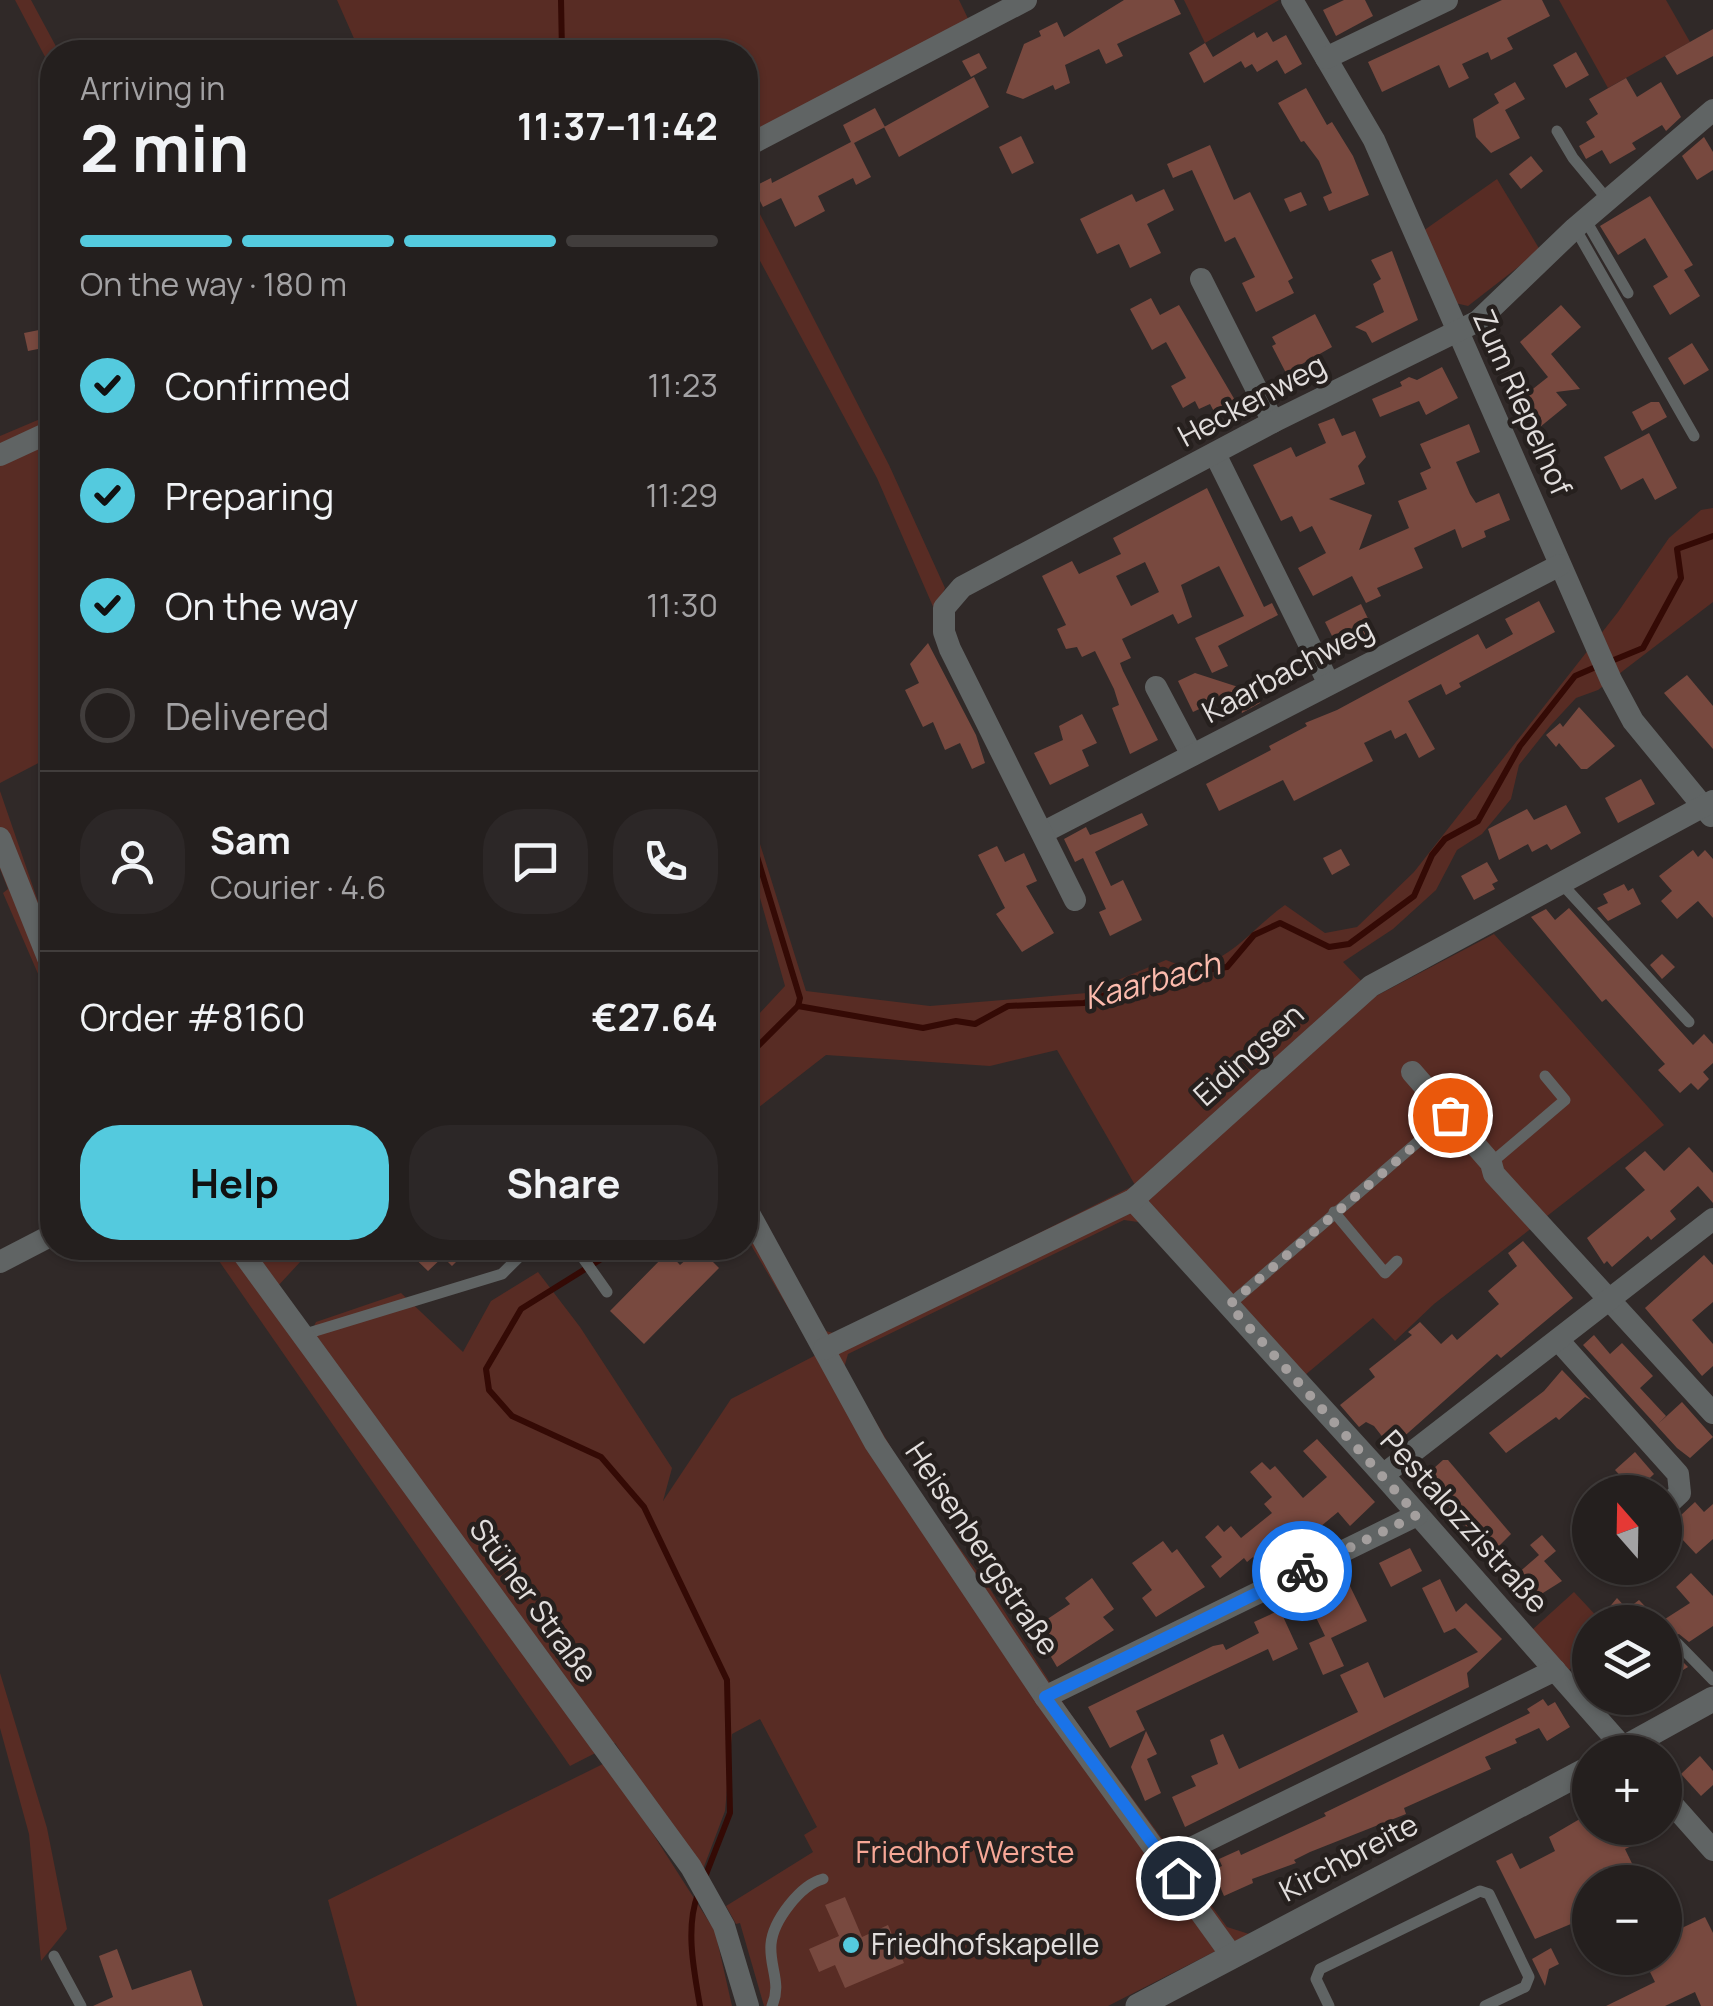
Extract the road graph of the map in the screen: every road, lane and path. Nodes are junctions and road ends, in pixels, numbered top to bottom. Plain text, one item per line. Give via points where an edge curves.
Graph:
1 (1026, 0) edge
2 (1292, 0) edge
3 (1447, 0) edge
4 (1326, 58) junction
5 (1712, 112) edge
6 (1557, 131) dead end
7 (758, 140) edge
8 (1607, 200) junction
9 (1580, 223) junction
10 (1200, 279) dead end
11 (1628, 293) dead end
12 (1457, 330) junction
13 (1273, 422) junction
14 (1694, 436) dead end
15 (40, 437) edge
16 (1216, 454) junction
17 (0, 455) edge
18 (1560, 564) junction
19 (1328, 682) junction
20 (1156, 687) dead end
21 (1192, 755) junction
22 (1710, 809) edge
23 (1044, 832) junction
24 (0, 838) edge
25 (1561, 883) junction
26 (1075, 900) dead end
27 (40, 938) edge
28 (1689, 1022) dead end
29 (1412, 1072) dead end
30 (1545, 1076) dead end
31 (1450, 1115) junction
32 (1491, 1163) junction
33 (1133, 1200) junction
34 (1334, 1212) junction
35 (1713, 1219) edge
36 (758, 1229) edge
37 (40, 1241) edge
38 (248, 1260) edge
39 (516, 1260) edge
40 (585, 1260) edge
41 (0, 1262) edge
42 (1397, 1262) dead end
43 (607, 1292) dead end
44 (1610, 1300) junction
45 (1229, 1305) junction
46 (302, 1334) junction
47 (1558, 1340) junction
48 (824, 1348) junction
49 (1713, 1412) edge
50 (1384, 1475) junction
51 (1678, 1475) edge
52 (1417, 1515) junction
53 (1682, 1648) edge
54 (1555, 1670) junction
55 (1713, 1680) edge
56 (1045, 1697) junction
57 (1713, 1699) edge
58 (1609, 1735) edge
59 (1650, 1735) edge
60 (1572, 1777) edge
61 (1682, 1815) edge
62 (1713, 1850) edge
63 (1165, 1861) junction
64 (823, 1879) dead end
65 (54, 1956) dead end
66 (1232, 1956) junction
67 (81, 2006) edge
68 (748, 2006) edge
69 (772, 2006) edge
70 (1138, 2006) edge
71 (1329, 2006) edge
72 (1486, 2006) edge

1 - 7 street
2 - 4 street, Zum Riepelhof
3 - 4 street
4 - 12 street, Zum Riepelhof via 1374,140
5 - 8 street, Heckenweg
6 - 8 lane
8 - 9 street, Heckenweg
9 - 11 lane
9 - 12 street, Heckenweg via 1478,320
9 - 14 lane
10 - 13 street
12 - 13 street, Heckenweg
12 - 18 street, Zum Riepelhof
13 - 16 street, Heckenweg
15 - 17 street
16 - 19 street
16 - 23 street, Heckenweg via 977,578 944,608 950,649
18 - 19 street, Kaarbachweg
18 - 22 street, Zum Riepelhof via 1634,722
19 - 21 street, Kaarbachweg
20 - 21 street
21 - 23 street, Kaarbachweg
22 - 25 street, Eidingsen
23 - 26 street
24 - 27 street
25 - 28 lane
25 - 33 street, Eidingsen via 1371,986
29 - 31 street
30 - 32 lane via 1565,1100
31 - 32 street
31 - 34 lane
32 - 44 street
33 - 45 street, Pestalozzistraße
33 - 48 street, Eidingsen
34 - 42 lane via 1385,1274
34 - 45 lane
35 - 44 street
36 - 48 street, Heisenbergstraße
37 - 41 street
38 - 46 street, Stüher Straße
39 - 46 lane via 502,1274
40 - 43 lane
44 - 47 street
44 - 49 street
45 - 50 street, Pestalozzistraße
46 - 68 street, Stüher Straße via 691,1867 724,1926
47 - 50 street
47 - 51 street
48 - 56 street, Heisenbergstraße via 875,1443
50 - 52 street, Pestalozzistraße
52 - 54 street, Pestalozzistraße
52 - 56 street
53 - 55 lane
54 - 58 street, Pestalozzistraße
54 - 63 street
56 - 63 street, Heisenbergstraße
57 - 59 street
60 - 66 street, Kirchbreite
61 - 62 street
63 - 66 street, Heisenbergstraße
64 - 69 lane via 798,1896 775,1928
65 - 67 lane
66 - 70 street, Kirchbreite
71 - 72 lane via 1316,1979 1320,1969 1480,1892 1489,1894 1529,1977 1525,1987

